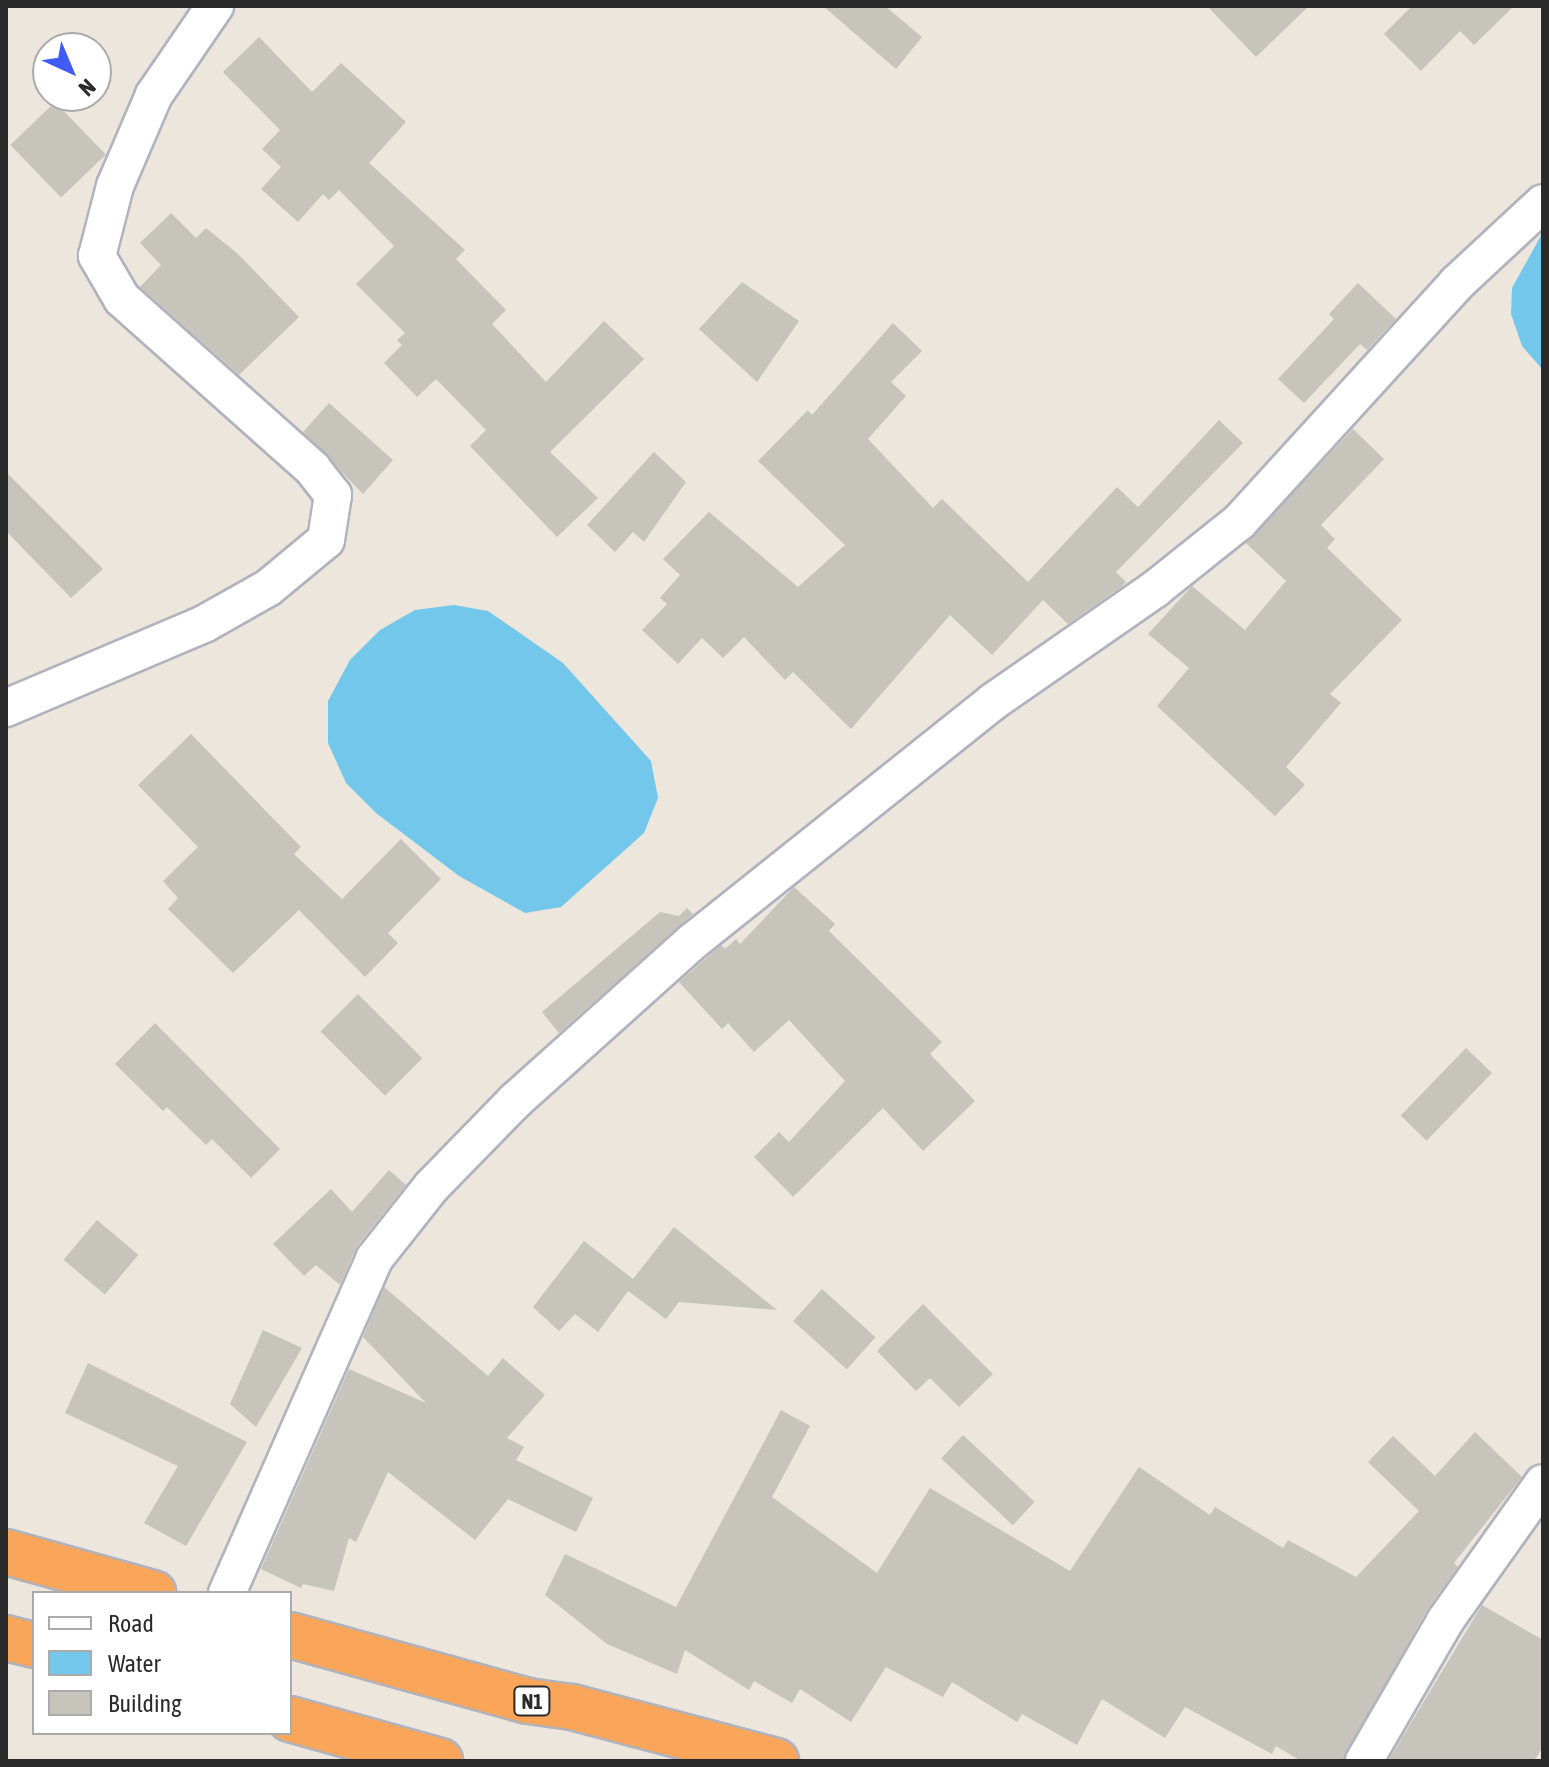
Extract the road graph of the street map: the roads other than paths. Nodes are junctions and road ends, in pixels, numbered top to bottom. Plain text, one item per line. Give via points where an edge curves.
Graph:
1 (215, 6) edge
2 (1543, 203) edge
3 (6, 708) edge
4 (1543, 1483) edge
5 (6, 1552) edge
6 (146, 1591) edge
7 (228, 1591) edge
8 (292, 1636) edge
9 (6, 1638) edge
10 (32, 1644) edge
11 (292, 1720) edge
12 (440, 1761) edge
13 (776, 1761) edge
14 (1364, 1761) edge

1 - 3 street via 154,95 115,186 97,256 122,299 313,469 333,495 326,540 268,588 204,624
2 - 7 street via 1457,283 1239,522 1120,614 994,701 692,942 516,1100 431,1187 374,1259
4 - 14 street via 1445,1621
5 - 6 highway
8 - 13 highway, N1
9 - 10 highway
11 - 12 highway

